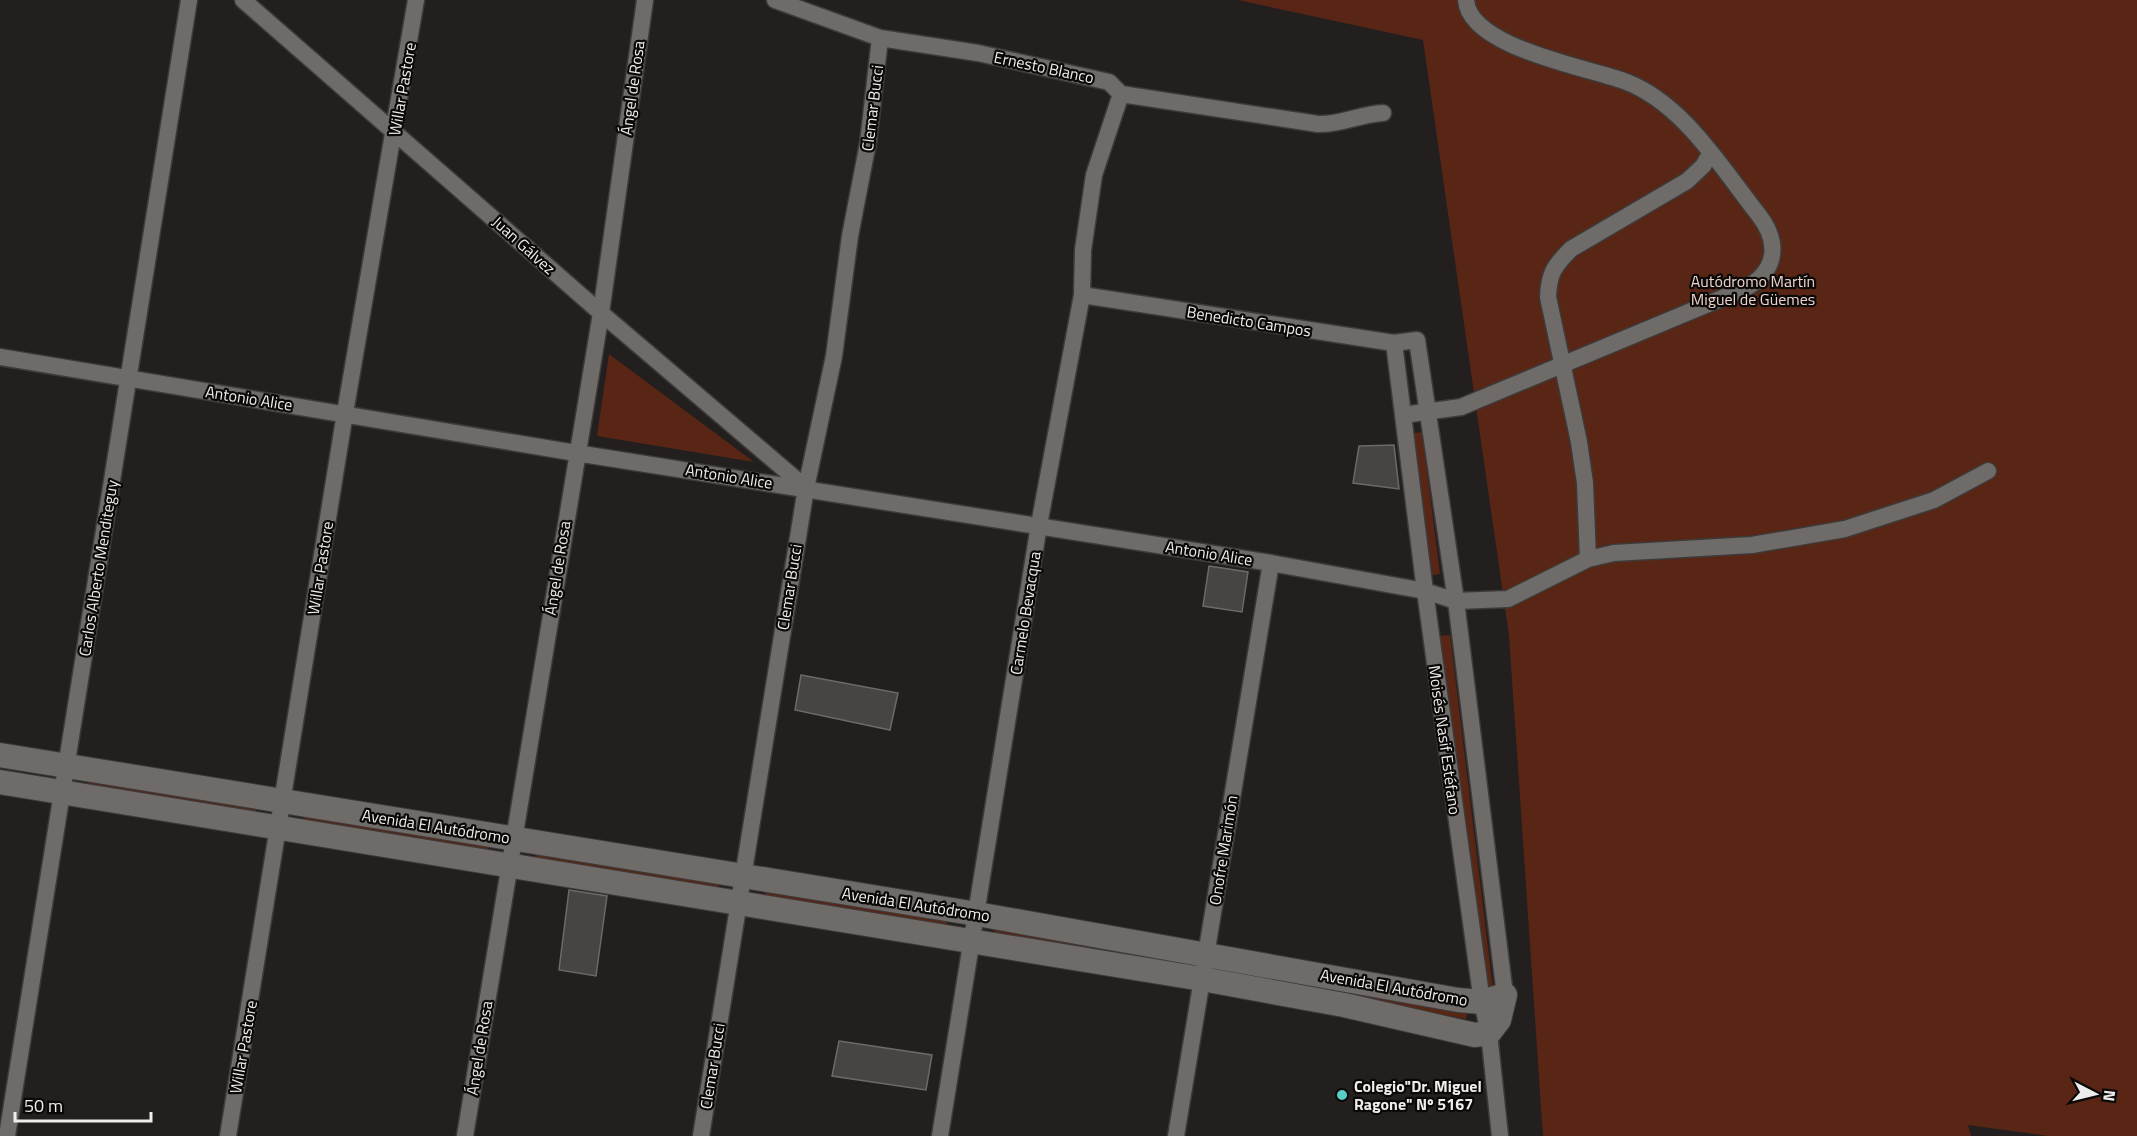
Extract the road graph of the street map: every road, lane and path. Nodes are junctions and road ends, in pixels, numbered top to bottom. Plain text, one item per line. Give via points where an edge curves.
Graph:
1 (189, 0) edge
2 (243, 0) edge
3 (416, 0) edge
4 (645, 0) edge
5 (775, 0) edge
6 (1466, 0) edge
7 (880, 38) junction
8 (1121, 94) junction
9 (1383, 113) dead end
10 (395, 131) junction
11 (1710, 154) junction
12 (1082, 295) junction
13 (601, 313) junction
14 (1417, 340) joint
15 (1394, 343) junction
16 (0, 357) edge
17 (1562, 366) junction
18 (127, 380) junction
19 (1427, 412) junction
20 (345, 413) junction
21 (1403, 415) junction
22 (576, 453) junction
23 (1988, 471) dead end
24 (806, 488) junction
25 (1039, 525) junction
26 (1588, 559) junction
27 (1271, 563) junction
28 (1425, 591) junction
29 (1456, 601) junction
30 (0, 755) edge
31 (67, 766) junction
32 (0, 782) edge
33 (63, 792) junction
34 (282, 802) junction
35 (280, 829) junction
36 (513, 838) junction
37 (509, 866) junction
38 (742, 876) junction
39 (737, 903) junction
40 (977, 914) junction
41 (974, 941) junction
42 (1206, 953) junction
43 (1202, 979) junction
44 (1505, 995) junction
45 (1482, 1002) junction
46 (1490, 1032) junction
47 (7, 1136) edge
48 (228, 1136) edge
49 (465, 1136) edge
50 (700, 1136) edge
51 (940, 1136) edge
52 (1176, 1136) edge
53 (1500, 1136) edge

1 - 18 street, Carlos Alberto Menditeguy
2 - 10 street, Juan Gálvez
3 - 10 street, Willar Pastore
4 - 13 street, Ángel de Rosa
5 - 7 street, Ernesto Blanco
6 - 11 street via 1466,10 1474,22 1497,39 1646,91 1684,123
7 - 8 street, Ernesto Blanco via 978,53 1109,82
7 - 24 street, Clemar Bucci via 868,143 835,346
8 - 9 street, Ernesto Blanco via 1318,124
8 - 12 street, Carmelo Bevacqua via 1094,175 1083,250
10 - 13 street, Juan Gálvez
10 - 20 street, Willar Pastore
11 - 17 street via 1687,181 1583,240 1557,263 1549,277 1548,297
11 - 17 street via 1763,221 1773,240 1772,259 1766,272 1744,289
12 - 15 street, Benedicto Campos
12 - 25 street, Carmelo Bevacqua
13 - 22 street, Ángel de Rosa
13 - 24 street, Juan Gálvez
14 - 15 street, Benedicto Campos
14 - 19 street, Moisés Nasif Estéfano
15 - 21 street, Moisés Nasif Estéfano
16 - 18 street, Antonio Alice
17 - 19 street via 1461,406
17 - 26 street via 1585,483
18 - 20 street, Antonio Alice
18 - 31 street, Carlos Alberto Menditeguy
19 - 21 street
19 - 29 street, Moisés Nasif Estéfano
20 - 22 street, Antonio Alice
20 - 34 street, Willar Pastore
21 - 28 street, Moisés Nasif Estéfano
22 - 24 street, Antonio Alice
22 - 36 street, Ángel de Rosa
23 - 26 street via 1934,500 1845,529 1752,545 1614,553
24 - 25 street, Antonio Alice
24 - 38 street, Clemar Bucci
25 - 27 street, Antonio Alice
25 - 40 street, Carmelo Bevacqua
26 - 29 street via 1508,599
27 - 28 street, Antonio Alice
27 - 42 street, Onofre Marimón
28 - 29 street, Antonio Alice
28 - 45 street, Moisés Nasif Estéfano
29 - 44 street, Moisés Nasif Estéfano
30 - 31 street, Avenida El Autódromo
31 - 33 street, Carlos Alberto Menditeguy
31 - 34 street, Avenida El Autódromo
32 - 33 street, Avenida El Autódromo
33 - 35 street, Avenida El Autódromo
33 - 47 street, Carlos Alberto Menditeguy
34 - 35 street, Willar Pastore
34 - 36 street, Avenida El Autódromo
35 - 37 street, Avenida El Autódromo
35 - 48 street, Willar Pastore
36 - 37 street, Ángel de Rosa
36 - 38 street, Avenida El Autódromo
37 - 39 street, Avenida El Autódromo
37 - 49 street, Ángel de Rosa
38 - 39 street, Clemar Bucci
38 - 40 street, Avenida El Autódromo
39 - 41 street, Avenida El Autódromo
39 - 50 street, Clemar Bucci
40 - 41 street, Carmelo Bevacqua
40 - 42 street, Avenida El Autódromo
41 - 43 street, Avenida El Autódromo
41 - 51 street, Carmelo Bevacqua
42 - 43 street, Onofre Marimón
42 - 45 street, Avenida El Autódromo
43 - 46 street, Avenida El Autódromo via 1344,1005 1475,1035
43 - 52 street, Onofre Marimón
44 - 45 street, Avenida El Autódromo
44 - 46 street via 1499,1020
45 - 46 street, Moisés Nasif Estéfano
46 - 53 street, Moisés Nasif Estéfano

